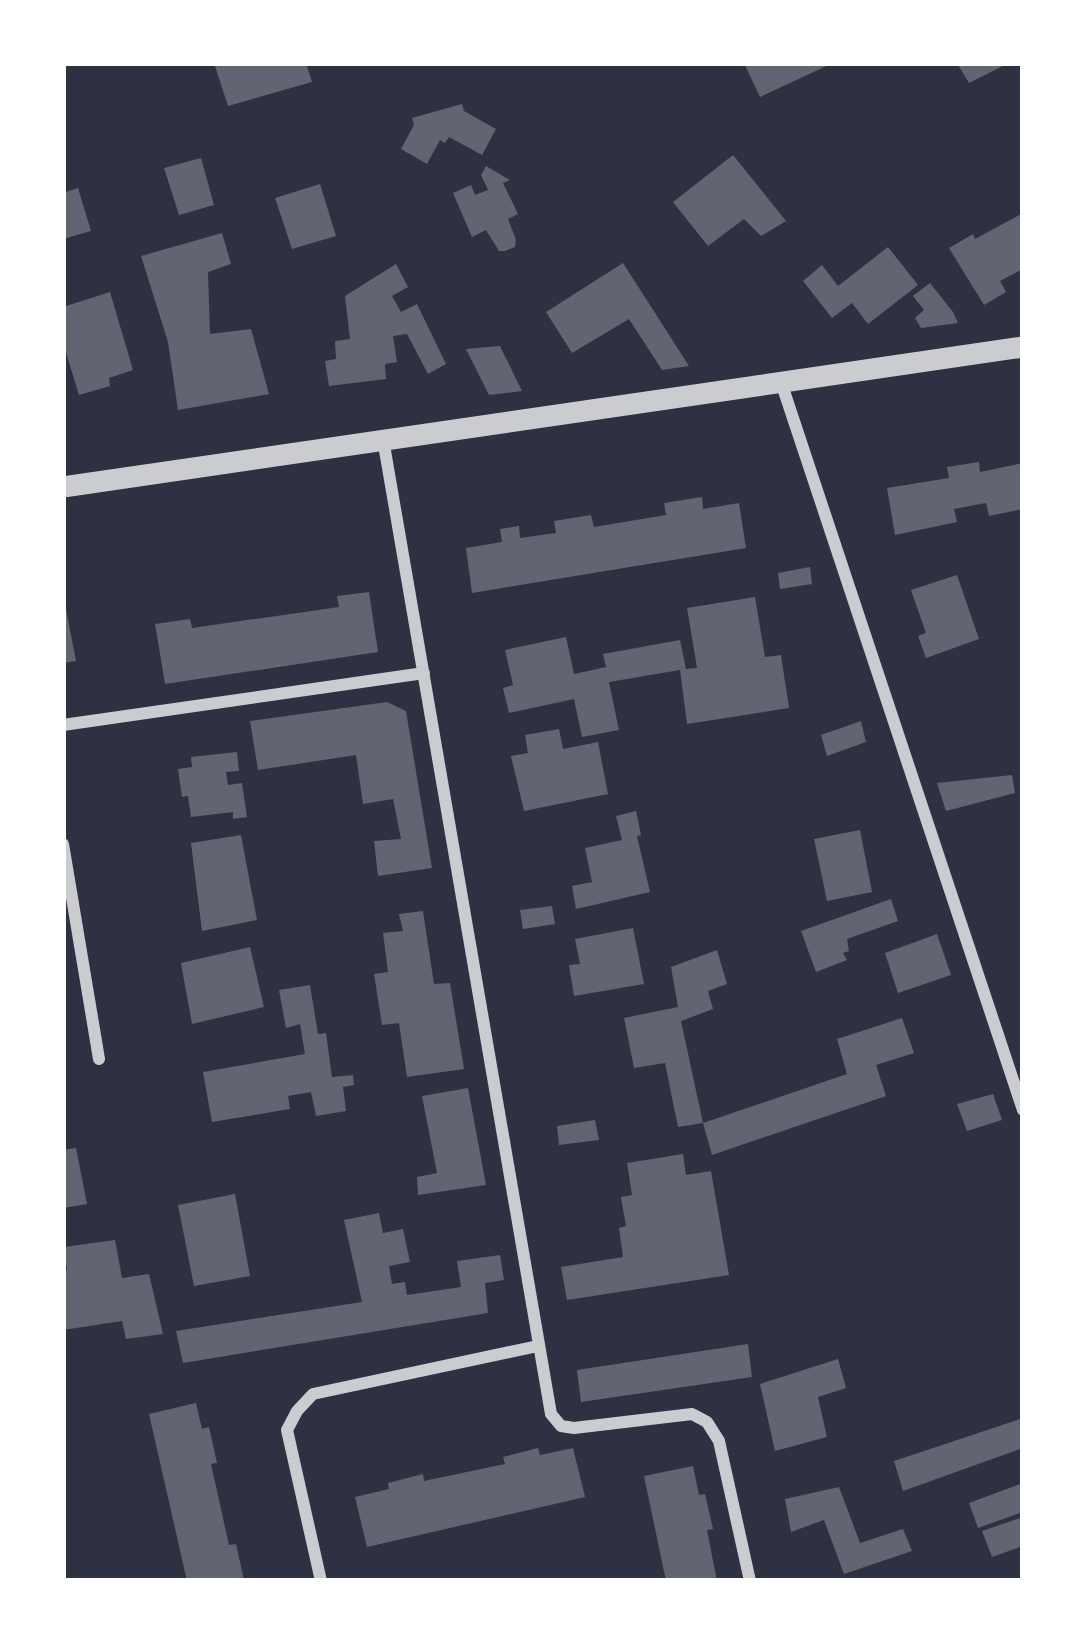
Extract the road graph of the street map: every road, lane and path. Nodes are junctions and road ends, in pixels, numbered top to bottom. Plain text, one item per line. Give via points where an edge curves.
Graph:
1 (1023, 347) edge
2 (781, 382) junction
3 (382, 439) junction
4 (63, 487) edge
5 (424, 673) junction
6 (63, 725) edge
7 (63, 844) edge
8 (99, 1059) dead end
9 (1023, 1110) edge
10 (538, 1346) junction
11 (321, 1581) edge
12 (750, 1581) edge

1 - 2 street
2 - 3 street
2 - 9 street
3 - 4 street
3 - 5 street
5 - 6 street
5 - 10 street
7 - 8 street
10 - 11 street via 313,1394 297,1411 287,1430
10 - 12 street via 550,1414 561,1426 692,1414 707,1422 719,1441

